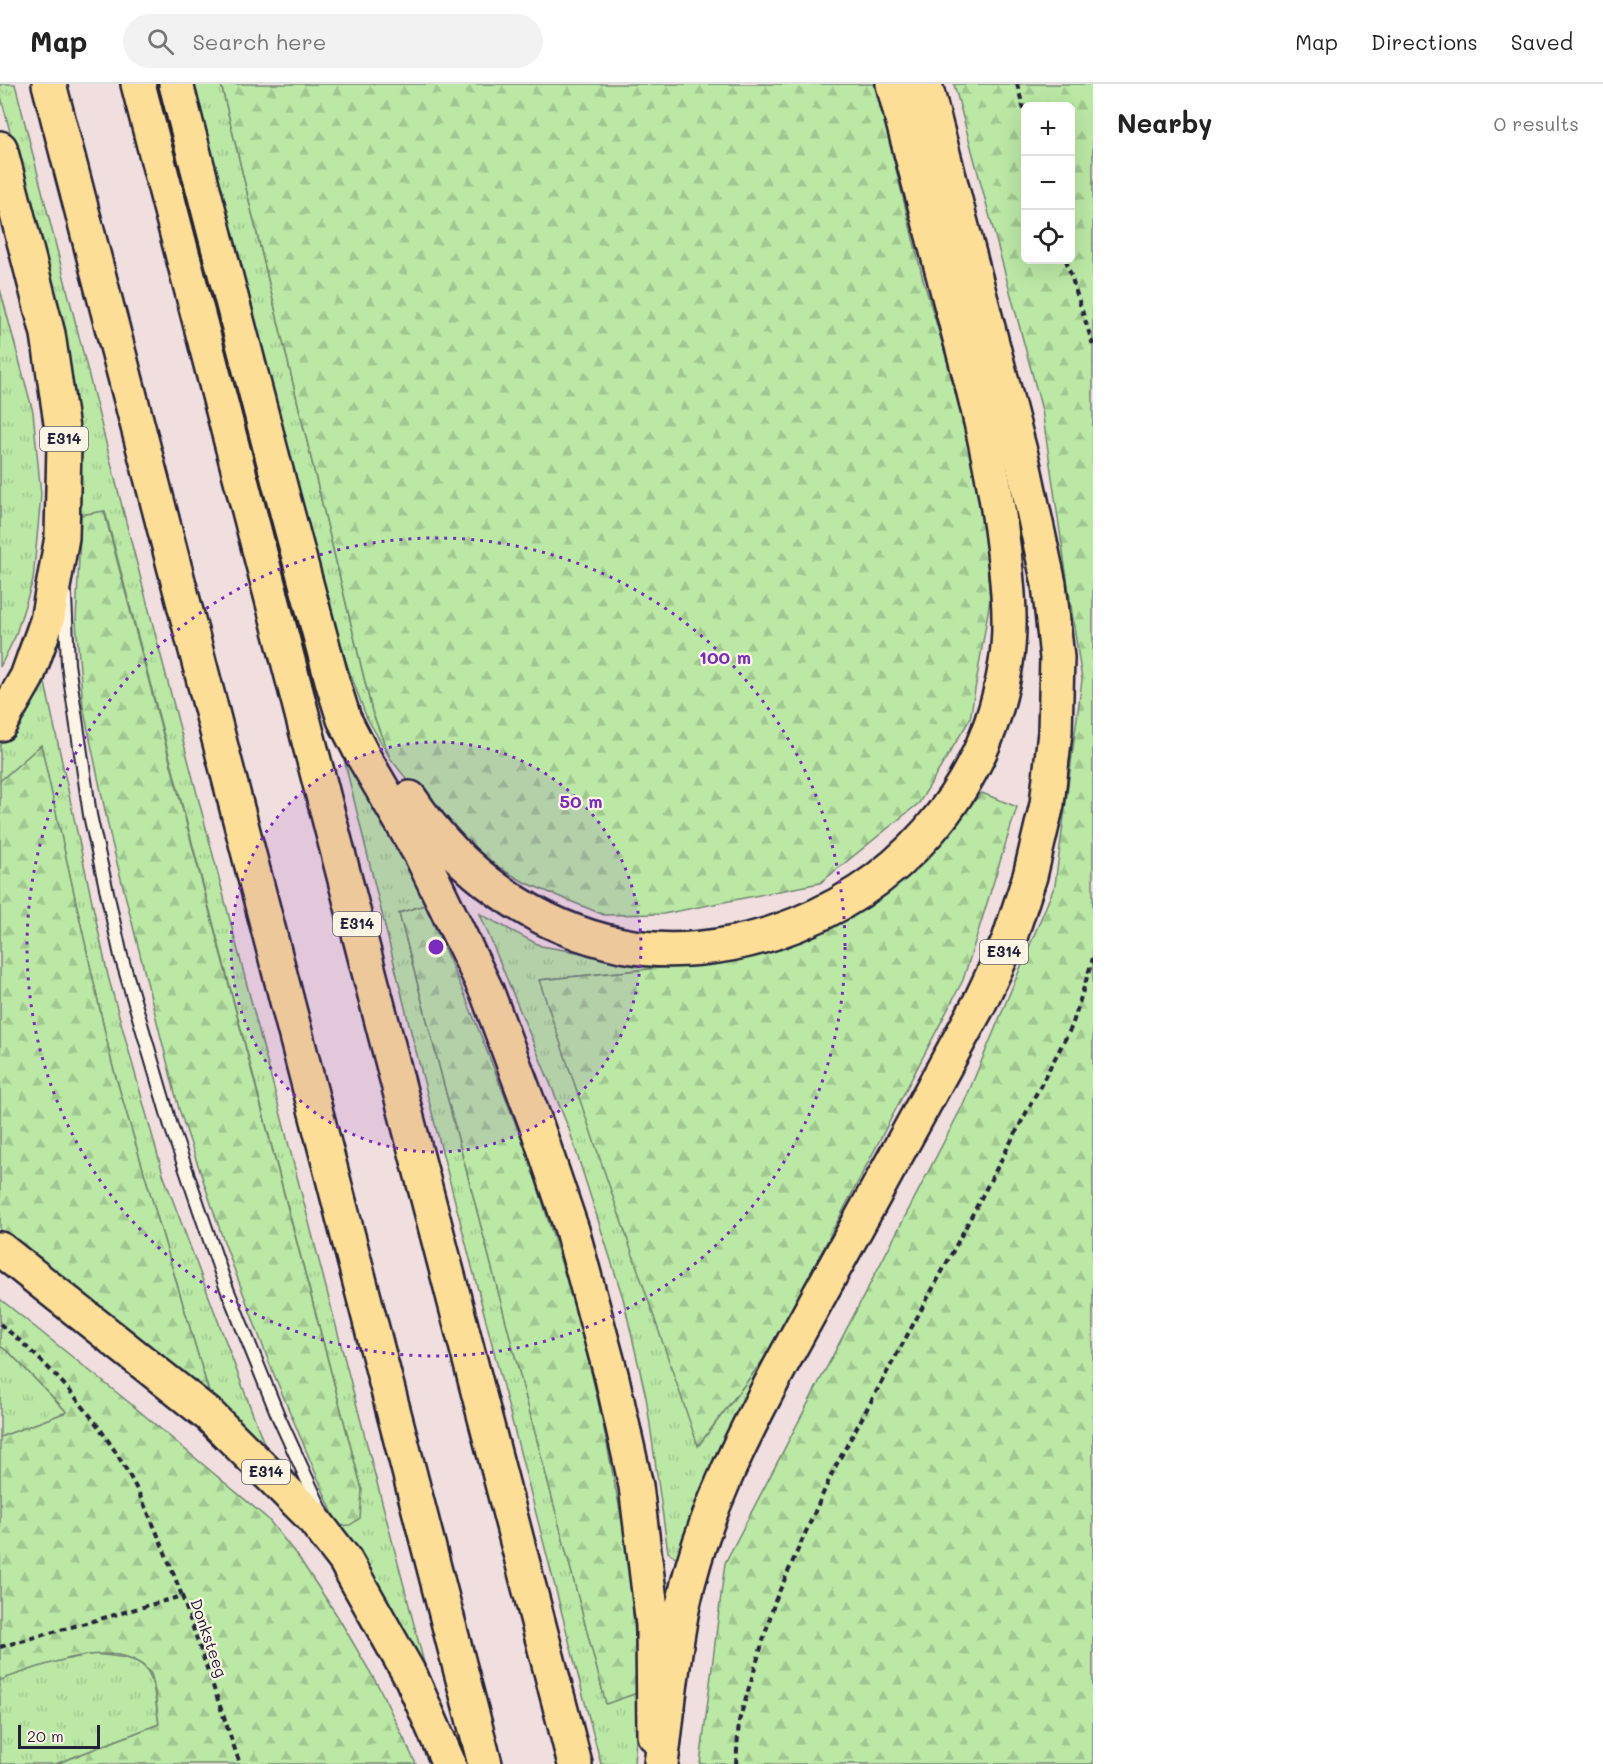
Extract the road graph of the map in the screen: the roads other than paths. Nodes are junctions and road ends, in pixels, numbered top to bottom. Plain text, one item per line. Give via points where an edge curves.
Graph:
1 (49, 84) edge
2 (138, 84) edge
3 (176, 84) edge
4 (893, 84) edge
5 (925, 84) edge
6 (0, 148) edge
7 (62, 537) junction
8 (323, 646) junction
9 (0, 724) edge
10 (0, 1249) edge
11 (345, 1560) junction
12 (449, 1764) edge
13 (485, 1764) edge
14 (575, 1764) edge
15 (654, 1764) edge
16 (661, 1764) edge

1 - 13 highway
2 - 14 highway, E314
3 - 8 highway
4 - 8 highway via 993,472 1009,623 996,710 977,758 948,808 906,856 867,887 805,922 741,942 698,948 641,948 560,927 528,911 479,875 424,820 359,717
5 - 16 highway, E314 via 1023,463 1049,584 1057,658 1055,732 1047,804 1030,876 1009,940 979,1004 751,1421 719,1491 684,1603
6 - 7 highway, E314 via 48,334 64,443
7 - 9 highway, E314 via 47,621 27,677
7 - 11 lane via 68,663 90,815 121,956 171,1126 225,1284 279,1418
8 - 15 highway via 344,719 422,856 488,992 572,1230 636,1486 653,1625
10 - 11 highway, E314 via 208,1415 311,1516
11 - 12 highway, E314 via 412,1679

